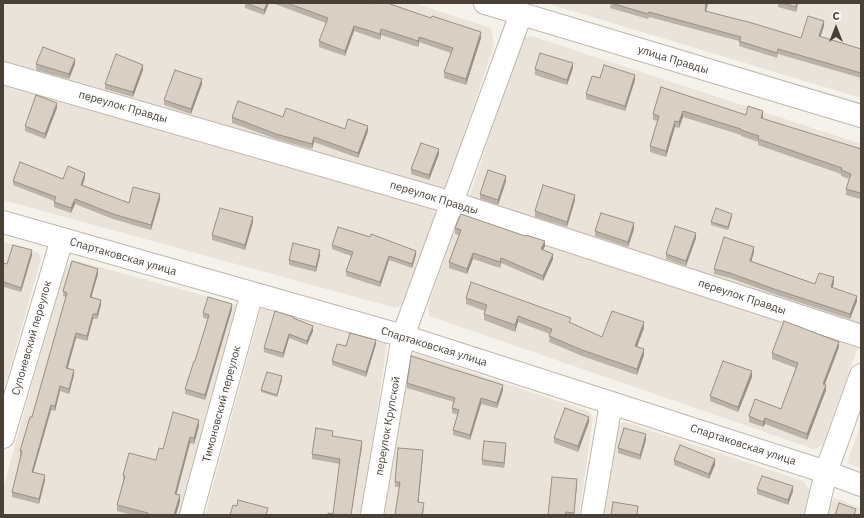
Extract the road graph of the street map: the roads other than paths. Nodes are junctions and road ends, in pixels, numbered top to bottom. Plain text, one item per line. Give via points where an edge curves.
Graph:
1 (485, 3) edge
2 (522, 14) junction
3 (3, 73) edge
4 (861, 116) edge
5 (453, 203) junction
6 (3, 222) edge
7 (62, 239) junction
8 (252, 293) junction
9 (403, 336) junction
10 (861, 336) edge
11 (861, 375) edge
12 (611, 403) junction
13 (3, 438) edge
14 (826, 472) junction
15 (861, 485) edge
16 (191, 515) edge
17 (372, 515) edge
18 (592, 515) edge
19 (816, 515) edge

1 - 2 street, улица Правды
2 - 4 street, улица Правды
2 - 5 street, переулок Крупской
3 - 5 street, переулок Правды
5 - 9 street, переулок Крупской
5 - 10 street, переулок Правды
6 - 7 street, Спартаковская улица
7 - 8 street, Спартаковская улица
7 - 13 street, Супоневский переулок
8 - 9 street, Спартаковская улица
8 - 16 street, Тимоновский переулок
9 - 12 street, Спартаковская улица
9 - 17 street, переулок Крупской
11 - 14 street
12 - 14 street, Спартаковская улица
12 - 18 street
14 - 15 street, Спартаковская улица
14 - 19 street

